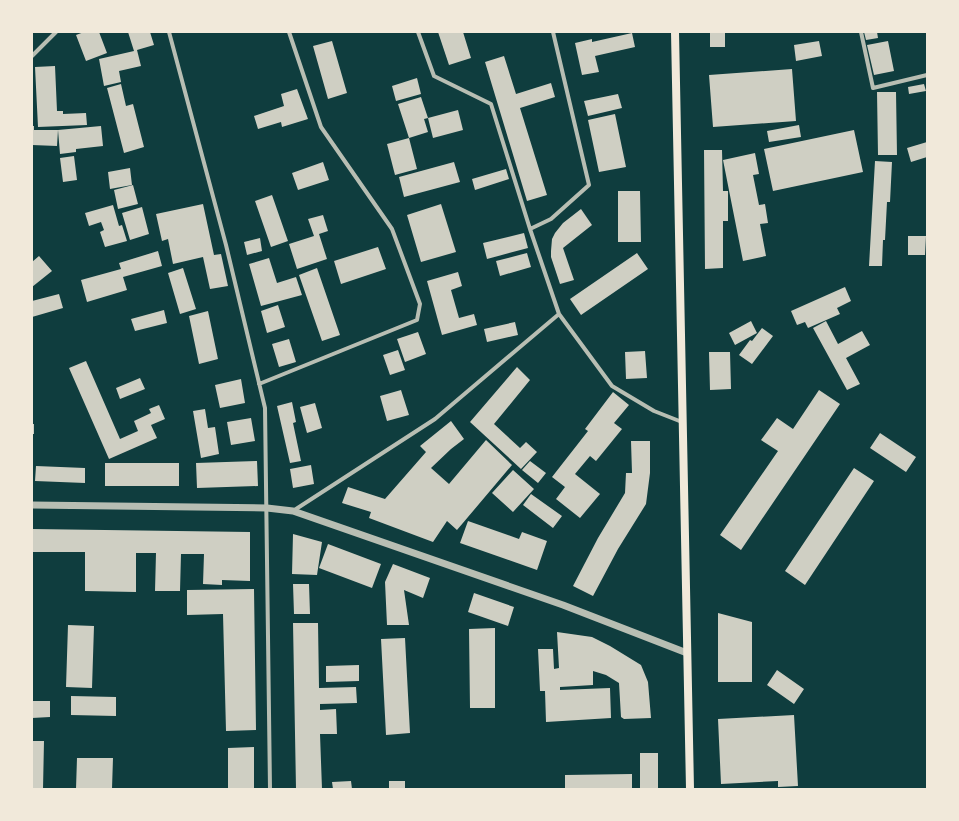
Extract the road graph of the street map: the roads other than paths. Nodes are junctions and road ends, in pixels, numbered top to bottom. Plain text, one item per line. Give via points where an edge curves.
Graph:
1 (56, 32) edge
2 (168, 32) edge
3 (289, 32) edge
4 (418, 32) edge
5 (553, 32) edge
6 (675, 32) edge
7 (861, 32) edge
8 (32, 56) edge
9 (927, 75) edge
10 (530, 229) junction
11 (559, 314) junction
12 (259, 384) junction
13 (683, 422) junction
14 (32, 504) edge
15 (267, 508) junction
16 (293, 511) junction
17 (686, 653) junction
18 (270, 789) edge
19 (690, 789) edge

1 - 8 street
2 - 12 street via 226,245
3 - 12 street via 321,127 392,229 420,304 417,320
4 - 10 street via 434,76 491,104
5 - 10 street via 589,185 551,219
6 - 13 main road
7 - 9 street via 873,88
10 - 11 street
11 - 13 street via 612,386 654,411
11 - 16 street via 435,419
12 - 15 street via 265,408
13 - 17 main road
14 - 15 street
15 - 16 street
15 - 18 street
16 - 17 street via 563,604
17 - 19 main road

